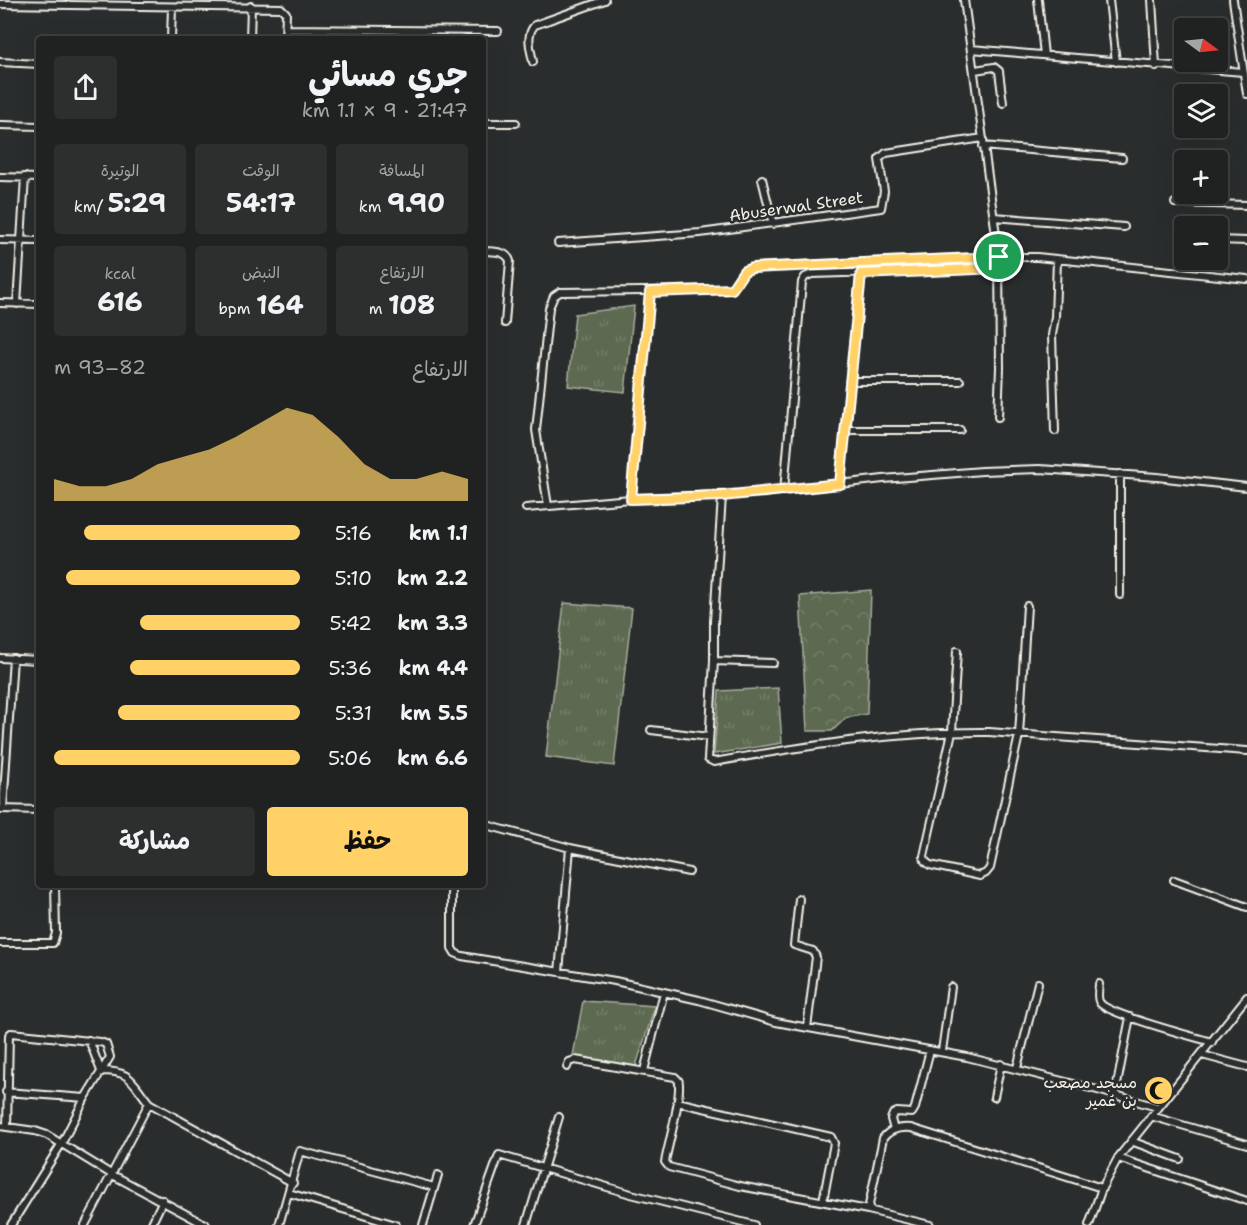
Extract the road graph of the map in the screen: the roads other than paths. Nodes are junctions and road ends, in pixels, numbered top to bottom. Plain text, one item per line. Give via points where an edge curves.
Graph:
1 (605, 0) edge
2 (964, 0) edge
3 (1038, 0) edge
4 (1109, 0) edge
5 (1152, 0) edge
6 (1233, 0) edge
7 (34, 2) edge
8 (85, 3) edge
9 (0, 4) edge
10 (251, 6) junction
11 (172, 7) junction
12 (286, 29) junction
13 (498, 31) dead end
14 (479, 35) edge
15 (171, 36) edge
16 (250, 36) edge
17 (285, 36) edge
18 (971, 49) junction
19 (1044, 55) junction
20 (0, 62) edge
21 (533, 62) dead end
22 (1116, 62) junction
23 (36, 64) edge
24 (1156, 66) junction
25 (975, 70) junction
26 (1244, 72) junction
27 (1246, 85) edge
28 (1247, 94) edge
29 (1004, 103) dead end
30 (486, 123) edge
31 (516, 123) dead end
32 (0, 125) edge
33 (36, 126) edge
34 (983, 142) junction
35 (1122, 158) dead end
36 (0, 177) edge
37 (25, 177) junction
38 (36, 178) edge
39 (762, 179) dead end
40 (1210, 204) edge
41 (1247, 205) edge
42 (994, 217) junction
43 (773, 224) junction
44 (1124, 228) dead end
45 (0, 240) edge
46 (20, 241) junction
47 (36, 241) edge
48 (1228, 241) edge
49 (1247, 242) edge
50 (558, 243) dead end
51 (486, 251) edge
52 (999, 257) junction
53 (1058, 260) junction
54 (999, 268) junction
55 (861, 274) junction
56 (1247, 279) edge
57 (650, 292) junction
58 (0, 303) edge
59 (17, 304) junction
60 (36, 304) edge
61 (505, 323) dead end
62 (850, 381) junction
63 (960, 381) dead end
64 (998, 417) dead end
65 (845, 430) junction
66 (960, 430) dead end
67 (1055, 431) dead end
68 (1120, 474) junction
69 (840, 484) junction
70 (1247, 487) edge
71 (784, 491) junction
72 (722, 496) junction
73 (631, 499) junction
74 (548, 506) junction
75 (526, 508) dead end
76 (1120, 595) dead end
77 (1027, 606) dead end
78 (957, 651) dead end
79 (0, 658) edge
80 (13, 658) junction
81 (36, 660) edge
82 (714, 661) junction
83 (772, 663) dead end
84 (651, 730) dead end
85 (952, 732) junction
86 (1019, 735) junction
87 (709, 737) junction
88 (1247, 751) edge
89 (2, 809) edge
90 (36, 810) edge
91 (486, 825) edge
92 (570, 848) junction
93 (689, 872) dead end
94 (1174, 880) dead end
95 (55, 888) edge
96 (452, 890) dead end
97 (799, 899) dead end
98 (1247, 907) edge
99 (0, 943) edge
100 (559, 972) junction
101 (1038, 983) dead end
102 (1099, 984) dead end
103 (951, 987) dead end
104 (664, 992) junction
105 (1247, 997) edge
106 (1130, 1017) junction
107 (807, 1028) junction
108 (89, 1040) junction
109 (1212, 1042) junction
110 (930, 1050) junction
111 (942, 1051) junction
112 (1202, 1055) junction
113 (1001, 1064) junction
114 (567, 1067) dead end
115 (1247, 1067) edge
116 (1017, 1068) junction
117 (101, 1071) junction
118 (645, 1071) junction
119 (6, 1092) junction
120 (1115, 1095) junction
121 (994, 1097) dead end
122 (85, 1098) junction
123 (677, 1102) junction
124 (149, 1103) junction
125 (1157, 1107) junction
126 (1151, 1116) junction
127 (559, 1117) dead end
128 (3, 1127) edge
129 (894, 1130) junction
130 (1131, 1141) junction
131 (62, 1143) junction
132 (1247, 1144) edge
133 (1118, 1158) junction
134 (1180, 1159) dead end
135 (543, 1168) junction
136 (111, 1174) junction
137 (438, 1175) dead end
138 (292, 1183) junction
139 (434, 1187) junction
140 (1102, 1188) junction
141 (289, 1193) junction
142 (163, 1200) junction
143 (823, 1201) junction
144 (1247, 1201) edge
145 (868, 1210) junction
146 (11, 1225) edge
147 (85, 1225) edge
148 (151, 1225) edge
149 (206, 1225) edge
150 (279, 1225) edge
151 (396, 1225) edge
152 (423, 1225) edge
153 (474, 1225) edge
154 (525, 1225) edge
155 (754, 1225) edge
156 (930, 1225) edge
157 (1089, 1225) edge

1 - 21 street via 535,26 529,35
2 - 18 street
3 - 19 street
4 - 22 street
5 - 24 street
6 - 26 street
7 - 8 street
7 - 9 street
8 - 11 street
10 - 11 street
10 - 12 street via 284,9
10 - 16 street
11 - 15 street
12 - 14 street
12 - 17 street
13 - 14 street
18 - 19 street
18 - 25 street
19 - 22 street
20 - 23 street
22 - 24 street
24 - 26 street
25 - 29 street via 994,67 999,71
25 - 34 street
26 - 27 street
27 - 28 street
30 - 31 street
32 - 33 street
34 - 35 street
34 - 42 street
34 - 43 street, Abuserwal Street via 886,153 879,159 884,191 880,208
36 - 37 street
37 - 38 street
37 - 46 street
39 - 43 street
40 - 41 street
42 - 44 street
42 - 52 street
43 - 50 street, Abuserwal Street
45 - 46 street
46 - 47 street
46 - 59 street
48 - 49 street
51 - 61 street via 504,253 510,261
52 - 53 street
52 - 54 street
52 - 57 street via 752,268 744,271 732,289
53 - 56 street
53 - 67 street via 1052,334
54 - 55 street
54 - 64 street
55 - 62 street
55 - 71 street via 812,274 802,282
57 - 73 street
57 - 74 street via 560,292 551,300 536,430
58 - 59 street
59 - 60 street
62 - 63 street
62 - 65 street
65 - 66 street
65 - 69 street
68 - 69 street via 1040,469
68 - 70 street
68 - 76 street
69 - 71 street
71 - 72 street
72 - 73 street
72 - 82 street
73 - 74 street
74 - 75 street
77 - 86 street
78 - 85 street
79 - 80 street
80 - 81 street
80 - 89 street
82 - 83 street
82 - 87 street
84 - 87 street
85 - 86 street
85 - 86 street via 924,856 930,865 980,876 990,868
85 - 87 street via 826,743 714,762 708,759
86 - 88 street
89 - 90 street
91 - 92 street
92 - 93 street
92 - 100 street
94 - 98 street
95 - 99 street via 53,943
96 - 100 street via 450,935 455,953
97 - 107 street via 794,945 813,951 816,957
100 - 104 street
101 - 116 street
102 - 106 street via 1099,1002
103 - 111 street
104 - 107 street
104 - 118 street
105 - 109 street
106 - 109 street
106 - 120 street
107 - 110 street
108 - 117 street
108 - 117 street via 106,1044 109,1049 110,1057
108 - 119 street via 11,1033 7,1038
109 - 112 street
110 - 111 street
110 - 129 street via 915,1108 912,1113 893,1114
111 - 113 street
112 - 115 street
112 - 125 street
113 - 116 street
113 - 121 street
114 - 118 street via 575,1060
116 - 120 street
117 - 122 street
117 - 124 street via 126,1075
118 - 123 street via 675,1077 680,1084
119 - 122 street
119 - 128 street
120 - 125 street
122 - 131 street
123 - 143 street via 831,1137 834,1143
123 - 143 street via 666,1166
124 - 136 street
124 - 138 street
125 - 126 street
126 - 130 street
126 - 132 street
127 - 135 street
128 - 131 street via 42,1133
129 - 140 street via 911,1128
129 - 145 street via 883,1138
130 - 133 street
130 - 134 street
131 - 136 street
131 - 146 street
133 - 140 street
133 - 144 street
135 - 153 street via 499,1155
135 - 154 street
135 - 155 street
136 - 142 street
136 - 147 street
137 - 139 street
138 - 139 street via 300,1151
138 - 141 street
139 - 152 street
140 - 157 street
141 - 150 street
141 - 151 street
142 - 148 street
142 - 149 street
143 - 145 street
145 - 156 street

